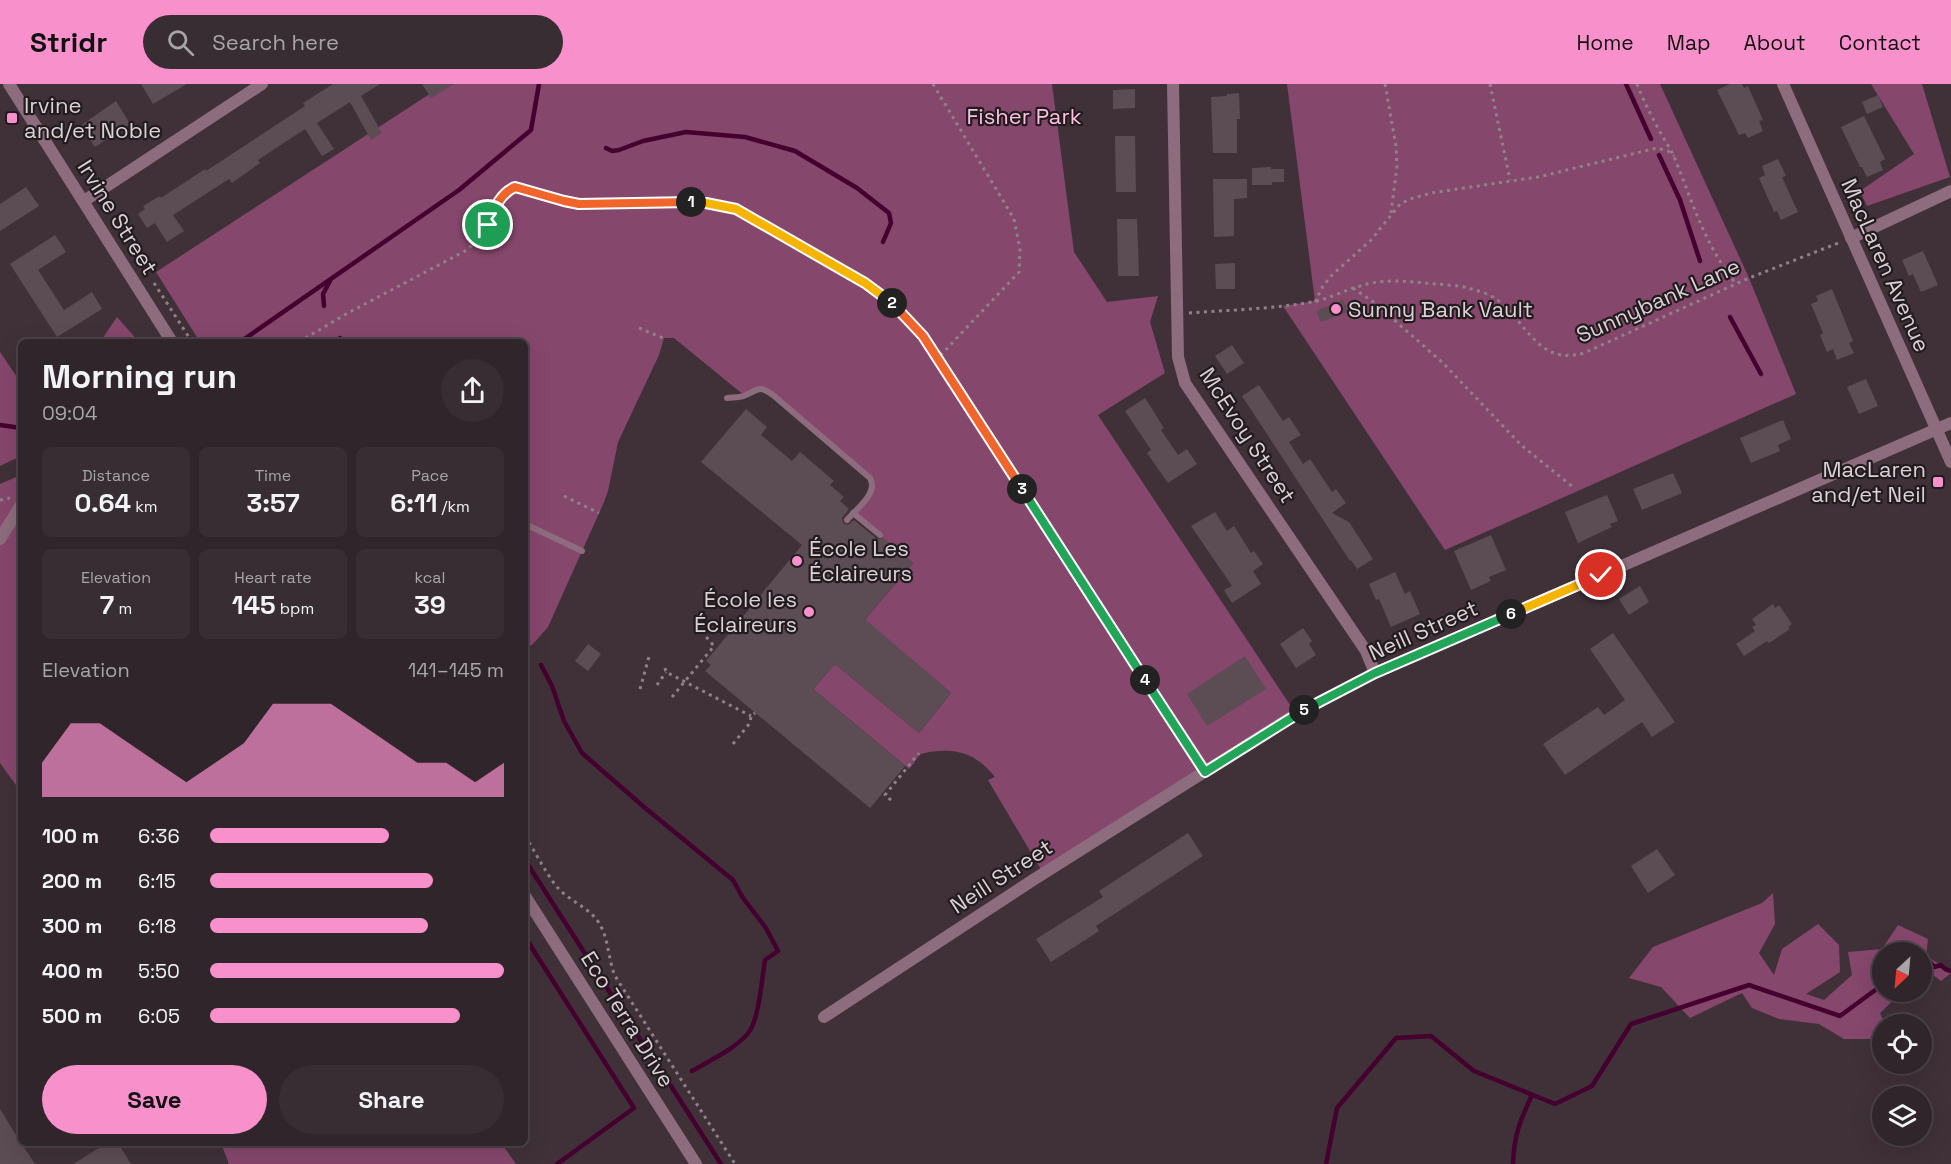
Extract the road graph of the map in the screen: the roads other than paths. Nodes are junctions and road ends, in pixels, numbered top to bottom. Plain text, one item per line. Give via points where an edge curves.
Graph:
1 (9, 84) edge
2 (262, 84) edge
3 (1173, 84) edge
4 (1784, 84) edge
5 (1951, 191) edge
6 (84, 201) junction
7 (1851, 238) junction
8 (170, 339) edge
9 (727, 398) dead end
10 (1951, 423) edge
11 (1937, 430) junction
12 (1951, 462) edge
13 (18, 510) edge
14 (854, 513) junction
15 (847, 520) dead end
16 (528, 525) edge
17 (880, 535) dead end
18 (0, 539) edge
19 (582, 550) dead end
20 (1375, 673) junction
21 (528, 901) edge
22 (824, 1017) dead end
23 (696, 1164) edge

1 - 6 street, Irvine Street
2 - 6 street
3 - 20 street, McEvoy Street via 1178,357 1185,382 1366,651
4 - 7 street, MacLaren Avenue
5 - 7 street
6 - 8 street, Irvine Street
7 - 11 street, MacLaren Avenue
9 - 14 lane via 745,396 759,388 773,394 870,478 869,496
10 - 11 street, Neill Street
11 - 12 street, MacLaren Avenue
11 - 20 street, Neill Street
13 - 18 street
14 - 15 lane
14 - 17 lane
16 - 19 lane
20 - 22 street, Neill Street via 1296,714
21 - 23 street, Eco Terra Drive

